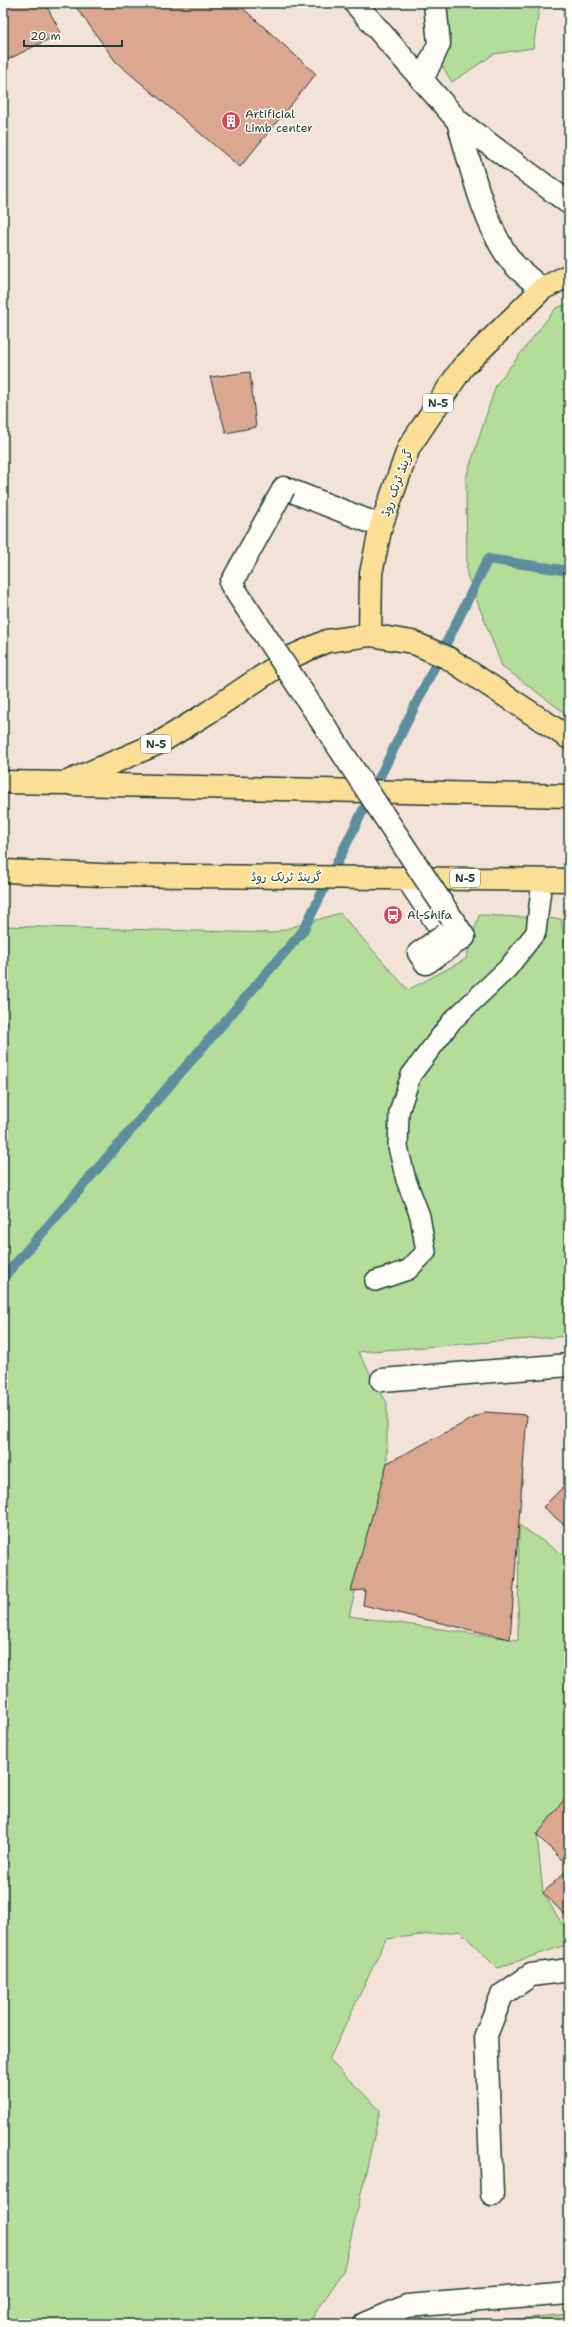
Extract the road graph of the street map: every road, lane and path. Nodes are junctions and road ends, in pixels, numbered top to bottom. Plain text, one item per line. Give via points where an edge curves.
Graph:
1 (355, 3) edge
2 (435, 3) edge
3 (422, 80) junction
4 (458, 121) junction
5 (569, 203) edge
6 (569, 276) edge
7 (542, 289) junction
8 (381, 526) junction
9 (370, 635) junction
10 (569, 738) edge
11 (3, 782) edge
12 (65, 783) junction
13 (569, 796) edge
14 (3, 870) edge
15 (406, 877) junction
16 (542, 880) junction
17 (569, 880) edge
18 (375, 1282) dead end
19 (569, 1365) edge
20 (382, 1380) dead end
21 (569, 1970) edge
22 (492, 2194) dead end
23 (569, 2293) edge
24 (365, 2324) edge

1 - 3 street
2 - 3 street via 439,44
3 - 4 street
4 - 5 street
4 - 7 street via 491,225 512,262
6 - 7 highway, گرینڈ ٹرنک روڈ / N-5
7 - 8 highway, گرینڈ ٹرنک روڈ / N-5 via 462,368 409,447
8 - 9 highway, گرینڈ ٹرنک روڈ / N-5 via 371,573
8 - 15 street, bridge via 284,488 231,584 464,937 426,963 419,953 445,935
9 - 10 highway, N-5 via 412,642 448,658
9 - 12 highway, N-5 via 327,641 291,657 159,743
11 - 12 highway, N-5
12 - 13 highway, N-5
14 - 15 highway, گرینڈ ٹرنک روڈ / N-5 via 102,875
15 - 16 highway, گرینڈ ٹرنک روڈ / N-5
16 - 17 highway, گرینڈ ٹرنک روڈ / N-5
16 - 18 lane via 536,932 508,968 452,1021 411,1075 399,1112 398,1147 406,1180 420,1216 426,1252 408,1270
19 - 20 street
21 - 22 street via 531,1975 502,1996 486,2035
23 - 24 street via 407,2306

